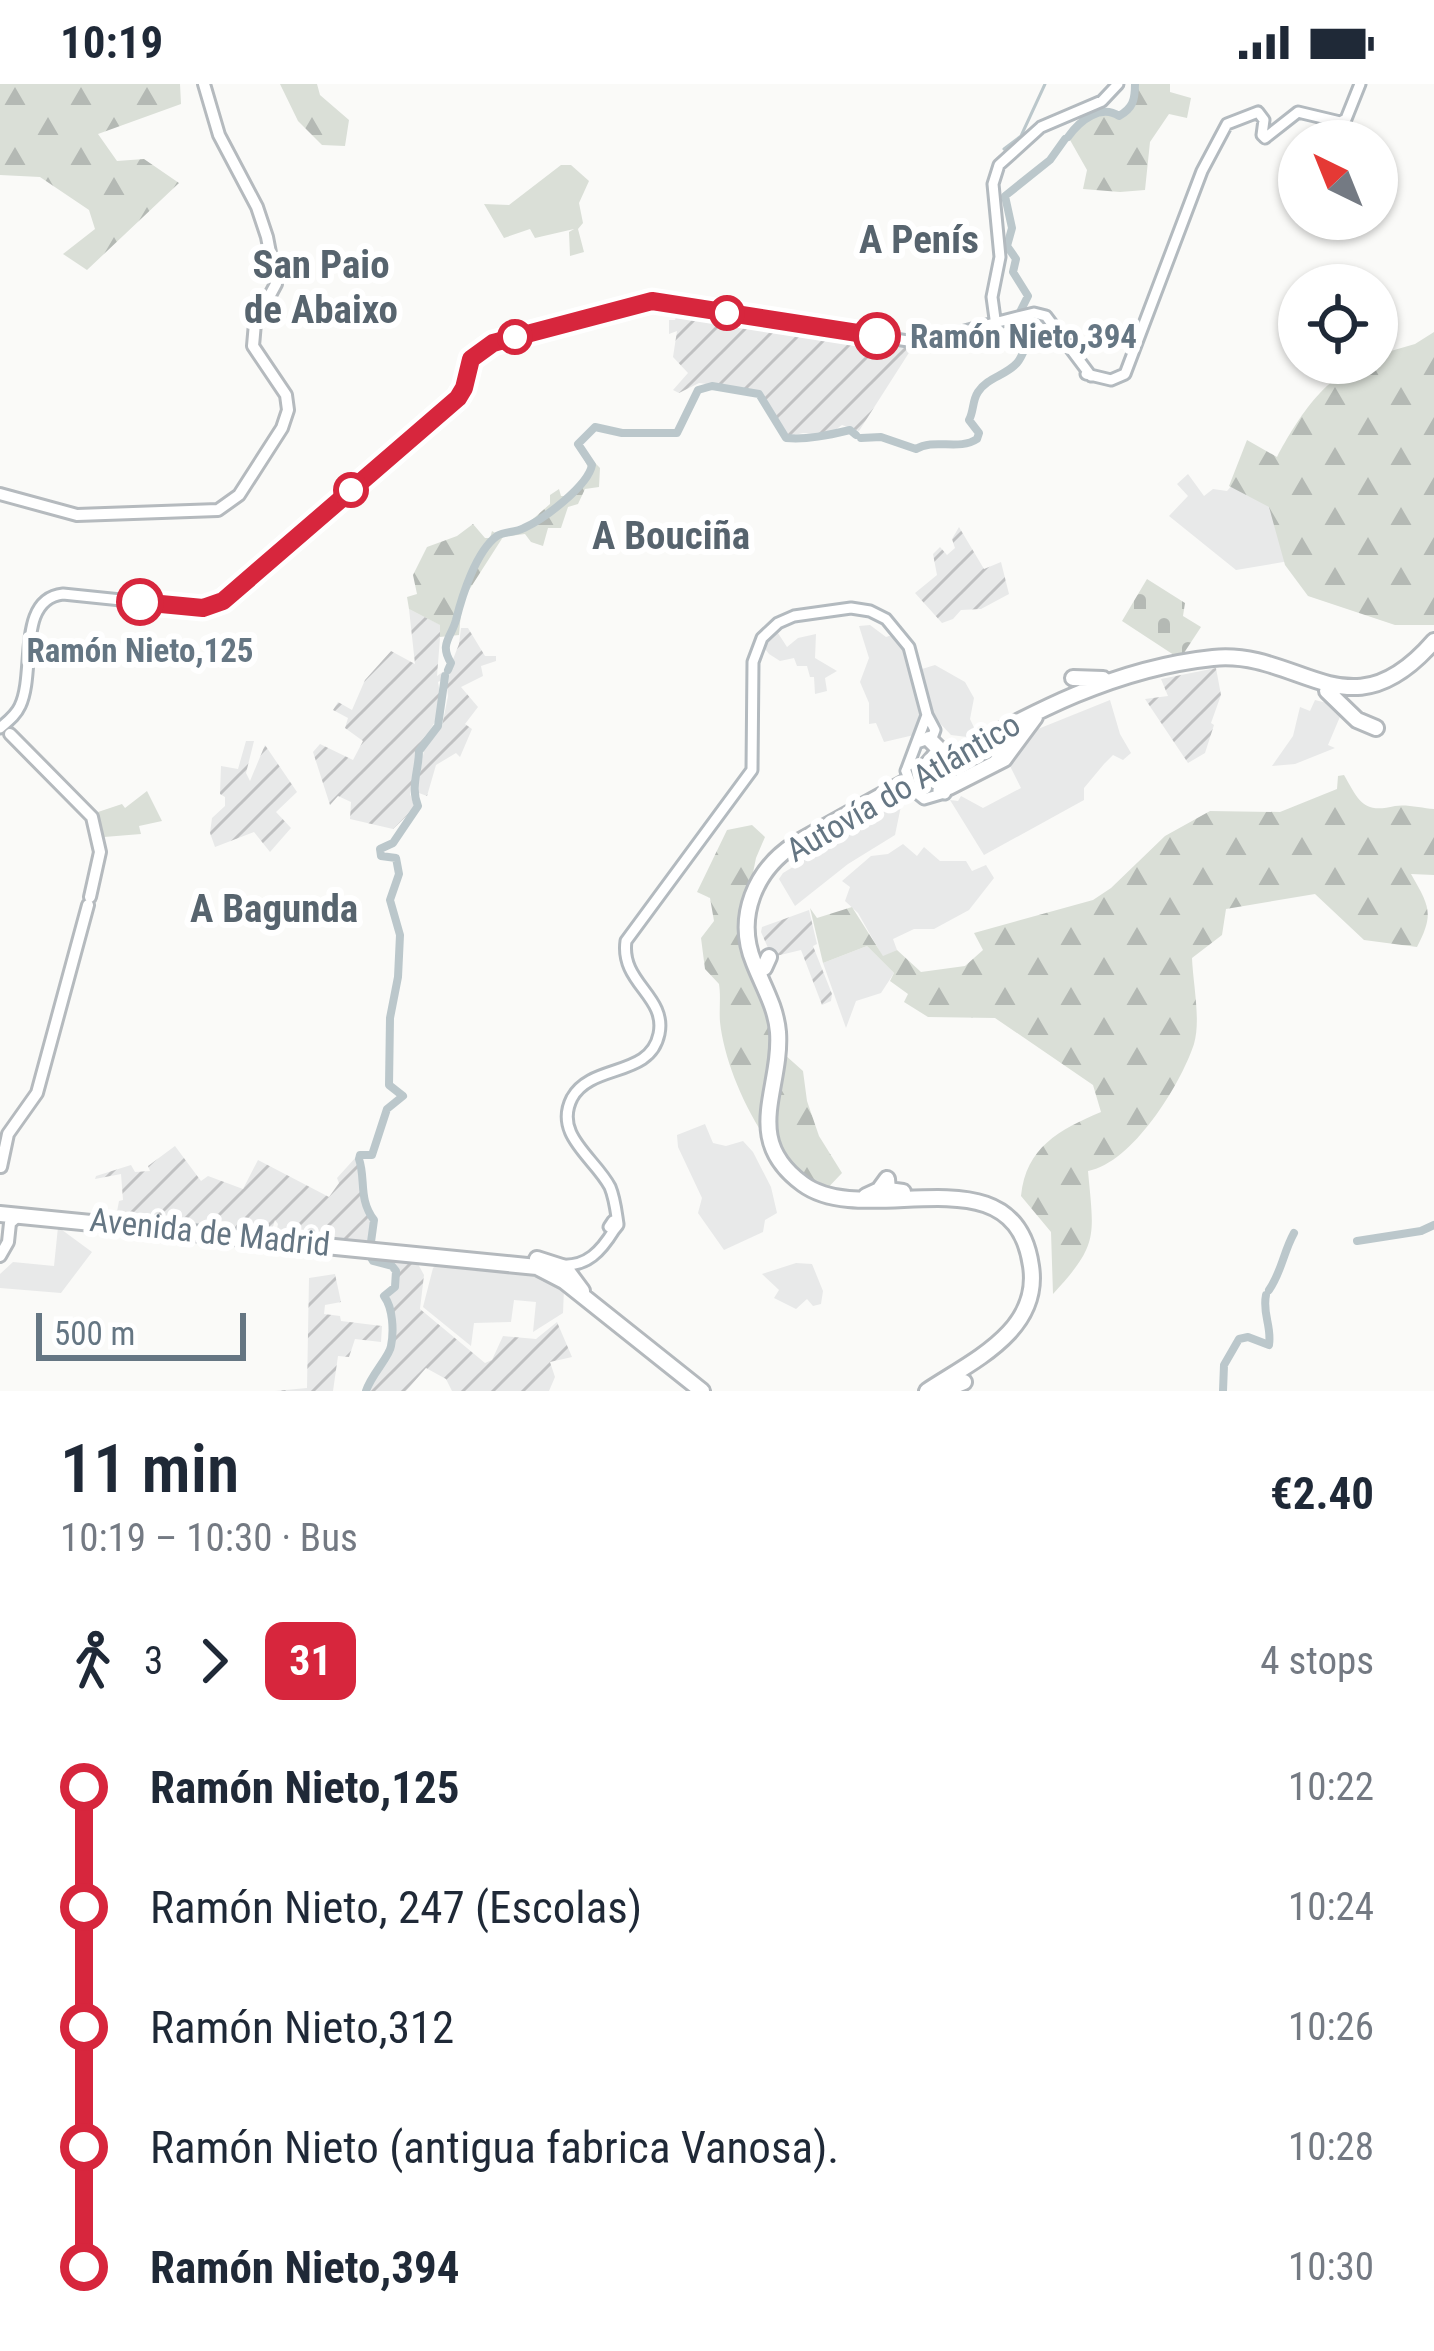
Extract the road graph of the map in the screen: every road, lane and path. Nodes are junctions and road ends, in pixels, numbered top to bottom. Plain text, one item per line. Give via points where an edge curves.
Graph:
1 (204, 84) edge
2 (1118, 84) edge
3 (1360, 84) edge
4 (996, 321) junction
5 (0, 494) edge
6 (1434, 645) edge
7 (1212, 655) dead end
8 (1188, 662) junction
9 (1073, 677) dead end
10 (1120, 677) junction
11 (1330, 693) junction
12 (1363, 694) dead end
13 (1040, 714) junction
14 (1374, 724) dead end
15 (3, 727) edge
16 (925, 735) junction
17 (965, 745) dead end
18 (997, 763) junction
19 (41, 766) junction
20 (925, 767) junction
21 (940, 789) joint
22 (841, 823) junction
23 (824, 828) junction
24 (86, 900) junction
25 (759, 935) dead end
26 (783, 1036) junction
27 (1, 1144) edge
28 (0, 1168) edge
29 (5, 1215) edge
30 (0, 1253) edge
31 (424, 1253) junction
32 (570, 1278) junction
33 (705, 1391) edge
34 (933, 1391) edge

1 - 5 main road via 276,271 252,338 285,391 285,420 239,495 222,508 77,515
2 - 4 main road via 1102,100 1041,127 995,174
3 - 4 main road via 1340,122 1298,112 1265,138 1258,112 1226,124 1125,374 1090,376 1049,318
4 - 15 main road via 923,343 652,301 488,345 471,359 458,398 218,604 46,598 35,614 22,701
6 - 8 highway, Autovía do Atlántico via 1392,675 1354,687 1238,658
6 - 11 highway, Autovía do Atlántico via 1379,686
7 - 8 highway
8 - 10 highway, Autovía do Atlántico
9 - 10 highway
10 - 23 highway, Autovía do Atlántico via 1056,700
11 - 12 highway
11 - 13 highway, Autovía do Atlántico via 1251,664 1214,662 1106,686
11 - 14 highway
13 - 18 highway
13 - 22 highway, Autovía do Atlántico
15 - 19 main road
15 - 19 main road
16 - 20 highway via 940,752
16 - 21 main road, bridge via 906,771 915,792
16 - 32 main road via 909,646 886,619 850,608 794,616 767,632 754,656 753,749 737,794 626,941 628,970 658,1016 655,1045 635,1064 586,1083 569,1105 570,1134 608,1184 613,1226
17 - 20 highway
18 - 21 highway
18 - 22 highway via 1001,752 988,748
19 - 24 main road via 84,805 97,829 100,852
20 - 23 highway
22 - 26 highway, Autovía do Atlántico via 781,860 755,899 753,946
23 - 34 highway, Autovía do Atlántico via 765,872 746,926 778,1029 766,1106 773,1146 804,1185 842,1200 981,1202 1006,1218 1030,1257 1032,1286 1020,1321 960,1377 929,1377
24 - 27 main road via 33,1091
24 - 27 main road via 37,1093
25 - 26 highway
26 - 34 highway, Autovía do Atlántico via 771,1114 782,1155 817,1187 866,1196 961,1192 1021,1222 1040,1261 1035,1311 1021,1333
27 - 28 main road
29 - 30 main road
29 - 31 highway, Avenida de Madrid
31 - 32 highway, Avenida de Madrid
31 - 32 highway, Avenida de Madrid via 544,1265
32 - 33 highway

